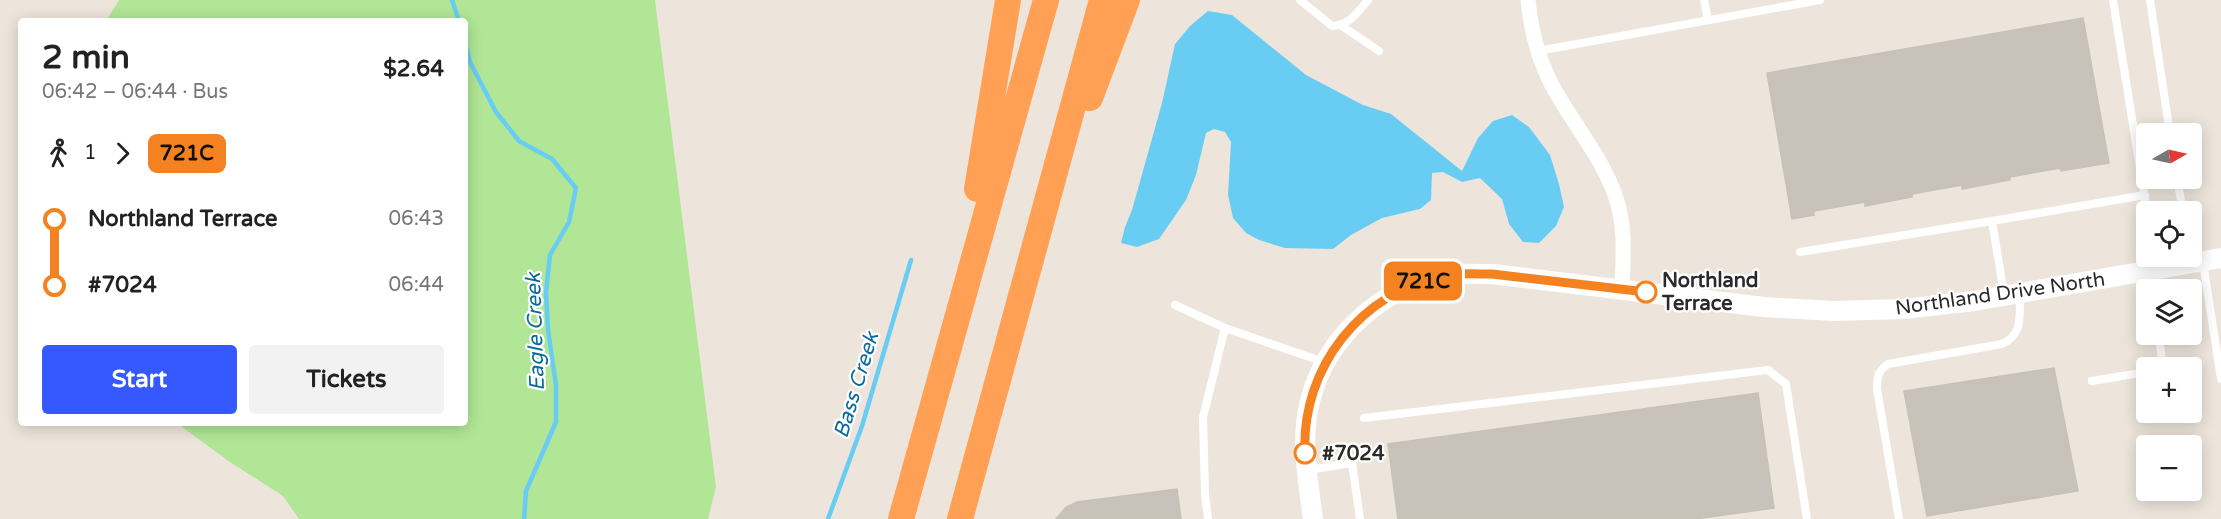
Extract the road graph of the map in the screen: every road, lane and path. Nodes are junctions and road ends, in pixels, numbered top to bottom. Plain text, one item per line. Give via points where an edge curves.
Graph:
1 (1008, 0) edge
2 (1046, 0) edge
3 (1102, 0) edge
4 (1127, 0) edge
5 (1300, 0) edge
6 (1368, 0) edge
7 (1528, 0) edge
8 (1704, 0) edge
9 (1820, 0) edge
10 (2113, 0) edge
11 (2150, 0) edge
12 (1708, 20) junction
13 (1342, 26) junction
14 (1379, 51) dead end
15 (1538, 51) junction
16 (2168, 123) edge
17 (2145, 195) junction
18 (2146, 201) edge
19 (1992, 221) junction
20 (1800, 252) dead end
21 (1031, 255) junction
22 (2202, 260) edge
23 (2175, 267) edge
24 (2152, 273) edge
25 (1622, 289) junction
26 (2012, 294) junction
27 (1175, 305) dead end
28 (2217, 325) edge
29 (1225, 328) junction
30 (953, 333) junction
31 (1326, 363) junction
32 (2136, 374) edge
33 (2221, 379) edge
34 (2091, 381) dead end
35 (1364, 418) dead end
36 (1306, 470) junction
37 (901, 519) edge
38 (960, 519) edge
39 (1208, 519) edge
40 (1313, 519) edge
41 (1360, 519) edge
42 (1807, 519) edge
43 (1899, 519) edge

1 - 30 highway
2 - 30 highway
3 - 21 highway
4 - 21 highway
5 - 13 lane via 1332,26
6 - 13 lane
7 - 15 street
8 - 12 lane
9 - 12 lane
10 - 17 lane
11 - 16 lane
12 - 15 lane
13 - 14 lane
15 - 25 street via 1553,87 1606,172 1617,199 1624,232
17 - 18 lane
17 - 19 lane
19 - 20 lane
19 - 26 lane
21 - 38 highway
22 - 28 lane
23 - 24 street, Northland Drive North
24 - 26 street, Northland Drive North
25 - 26 street, Northland Drive North via 1764,307 1833,311 1904,309
25 - 31 street, Northland Drive North via 1492,274 1447,275 1422,281 1369,310 1339,341
26 - 43 lane via 2018,332 2010,340 1881,368 1876,389
27 - 29 lane
28 - 33 lane
29 - 31 lane
29 - 39 lane via 1203,417
30 - 37 highway
31 - 36 street, Northland Drive North via 1310,401
32 - 34 lane
35 - 42 lane via 1768,370 1786,384
36 - 40 street, Northland Drive North
36 - 41 lane via 1352,463

